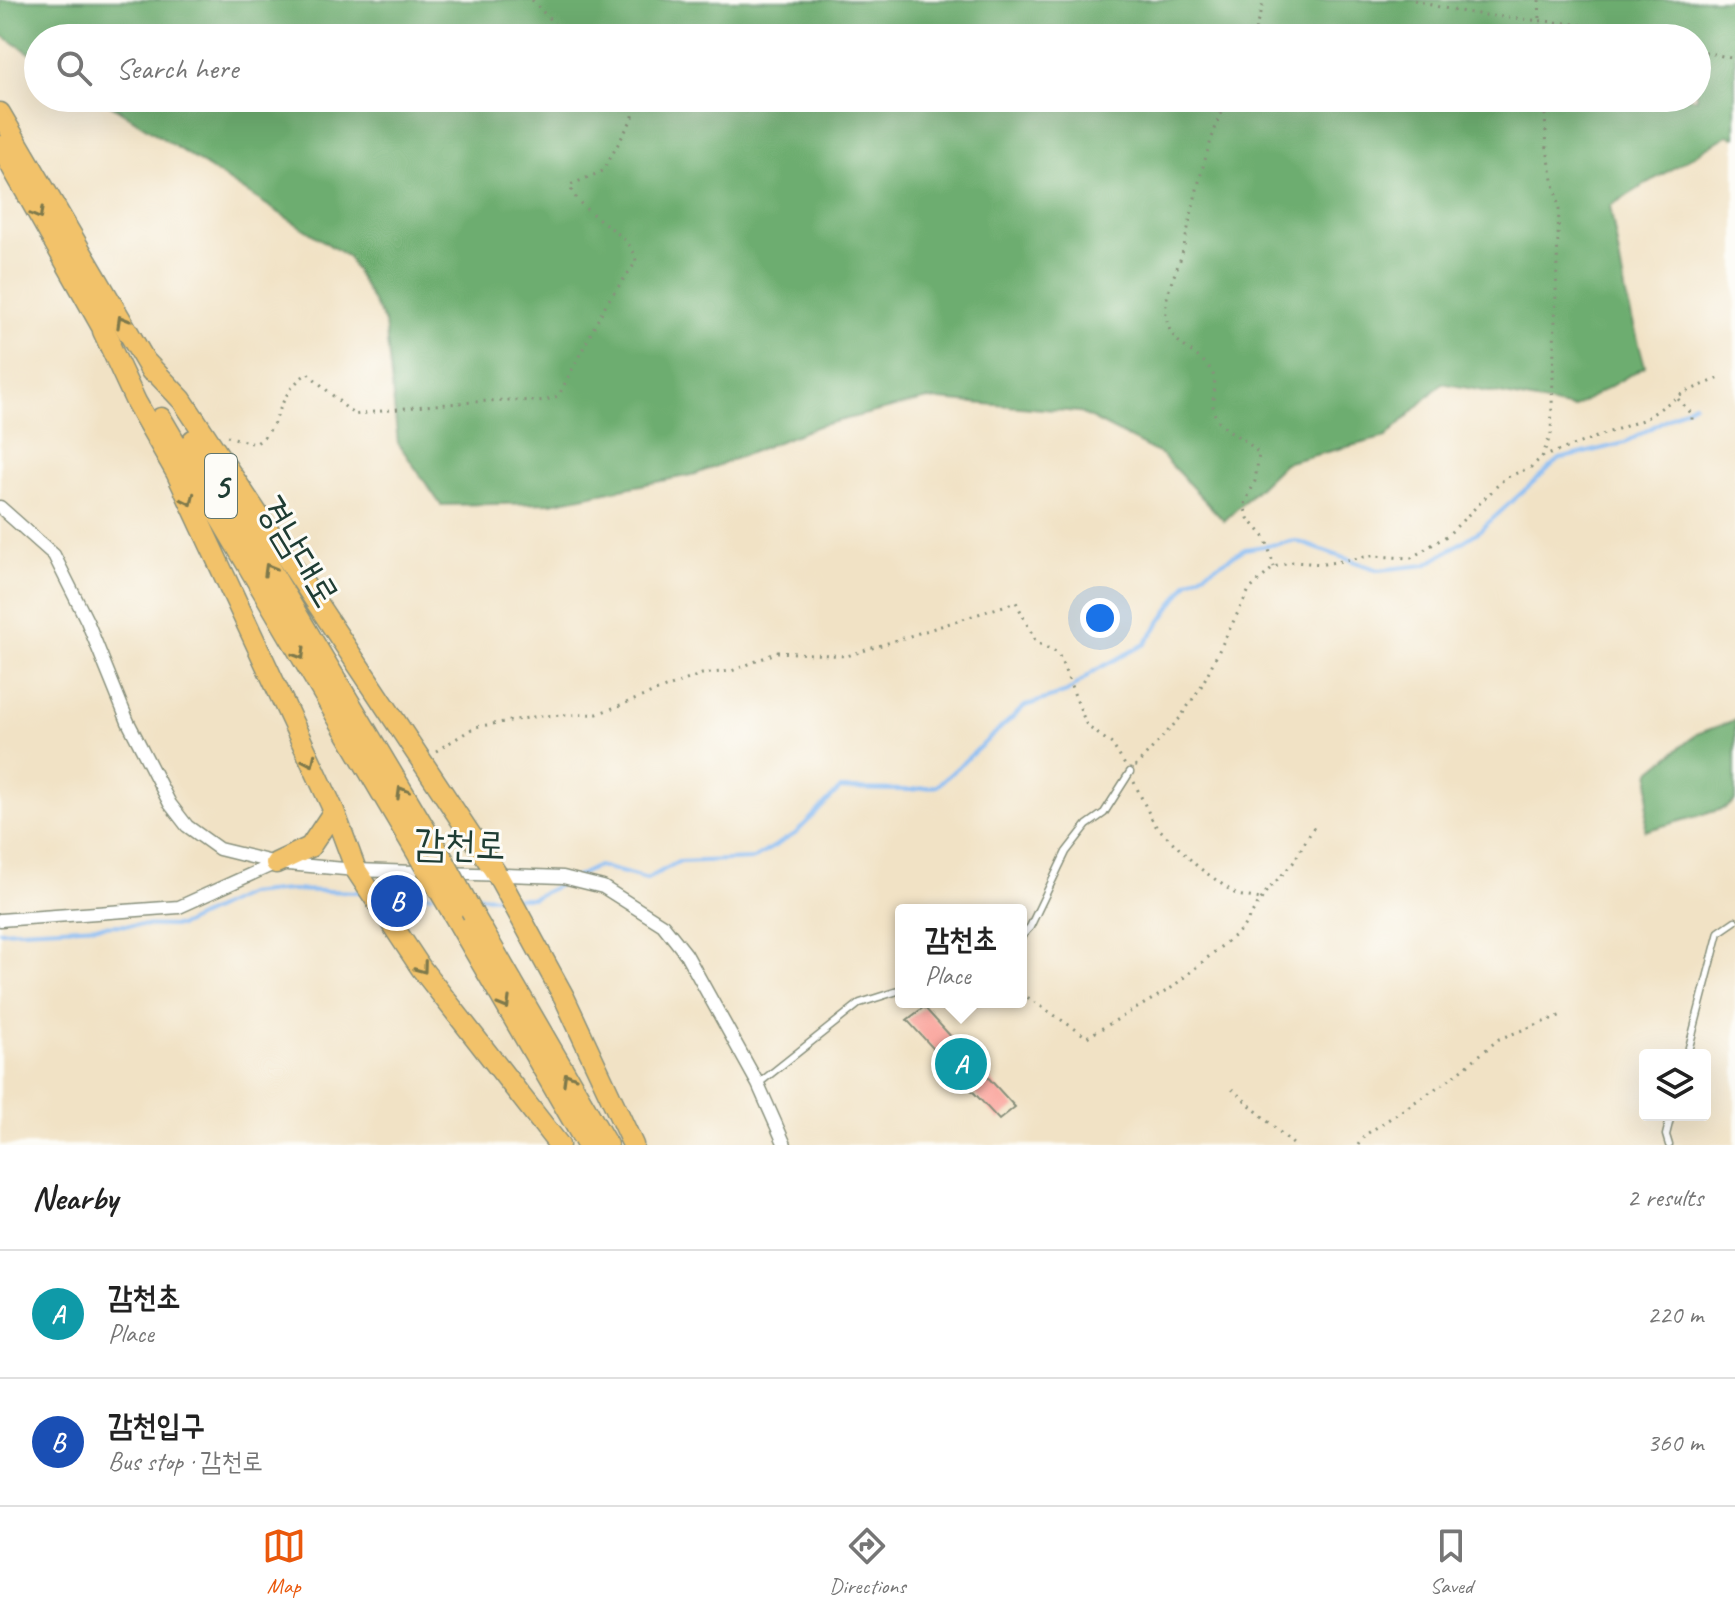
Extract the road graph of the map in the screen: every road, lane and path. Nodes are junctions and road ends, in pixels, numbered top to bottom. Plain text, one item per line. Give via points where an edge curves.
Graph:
1 (532, 0) edge
2 (1264, 0) edge
3 (1414, 0) edge
4 (1539, 0) edge
5 (1540, 23) junction
6 (554, 24) edge
7 (1257, 24) edge
8 (1585, 24) edge
9 (1711, 53) edge
10 (1735, 59) edge
11 (633, 112) edge
12 (1222, 112) edge
13 (1545, 112) edge
14 (0, 113) edge
15 (0, 146) edge
16 (103, 331) junction
17 (146, 362) junction
18 (1720, 378) dead end
19 (1677, 397) junction
20 (1692, 421) dead end
21 (199, 425) junction
22 (1542, 457) junction
23 (0, 507) edge
24 (1274, 567) junction
25 (443, 762) dead end
26 (1130, 772) junction
27 (334, 811) junction
28 (1315, 825) dead end
29 (276, 863) junction
30 (361, 878) junction
31 (506, 890) junction
32 (1261, 899) junction
33 (0, 920) edge
34 (1735, 921) edge
35 (1027, 930) edge
36 (895, 992) edge
37 (1027, 997) edge
38 (1562, 1015) dead end
39 (1689, 1049) edge
40 (758, 1084) junction
41 (1232, 1089) dead end
42 (1670, 1121) edge
43 (559, 1145) edge
44 (587, 1145) edge
45 (607, 1145) edge
46 (633, 1145) edge
47 (785, 1145) edge
48 (1294, 1145) edge
49 (1358, 1145) edge
50 (1669, 1145) edge

1 - 6 path
2 - 7 path
3 - 5 path
4 - 5 path
5 - 8 path
9 - 10 path
11 - 21 path via 603,171 570,185 631,248 636,262 606,304 559,395 542,401 508,399 354,415 308,373 282,397 273,426 255,444
12 - 24 path via 1200,167 1165,308 1174,338 1212,372 1214,414 1221,425 1250,442 1259,454 1244,506 1266,539
13 - 22 path via 1559,209 1551,434
17 -> 14 highway, 경남대로 / 5
15 -> 16 highway, 경남대로 / 5
16 -> 27 highway via 176,472
16 -> 44 highway, 경남대로 / 5, bridge via 145,391
17 - 21 highway
45 -> 17 highway, 경남대로 / 5, bridge
18 - 19 path
19 - 20 path
19 - 22 path via 1645,419
21 - 31 highway
22 - 24 path via 1505,478 1448,535 1411,558 1364,557
23 - 29 street via 54,555 128,722 187,826 219,849
24 - 26 path via 1249,590 1209,673 1180,718
25 - 26 path via 436,749 475,727 539,716 597,714 778,652 847,656 1016,602 1036,642 1058,653 1087,726 1112,744
26 - 32 path via 1154,824 1187,856 1237,895
26 - 35 lane via 1104,813 1066,852
27 - 29 highway via 310,847
27 - 30 highway
28 - 32 path via 1293,863
29 - 30 street, 감천로
29 - 33 street, 감천로 via 179,907
30 - 31 street, 감천로
30 -> 43 highway via 421,968
31 - 40 street, 감천로 via 563,877 603,887 663,925 702,977
31 - 46 highway via 564,997
32 - 37 path via 1242,929 1170,989 1087,1037
34 - 39 lane via 1719,932
36 - 40 lane via 860,1003
38 - 49 path via 1499,1039
40 - 47 street, 감천로
41 - 48 path
42 - 50 lane

